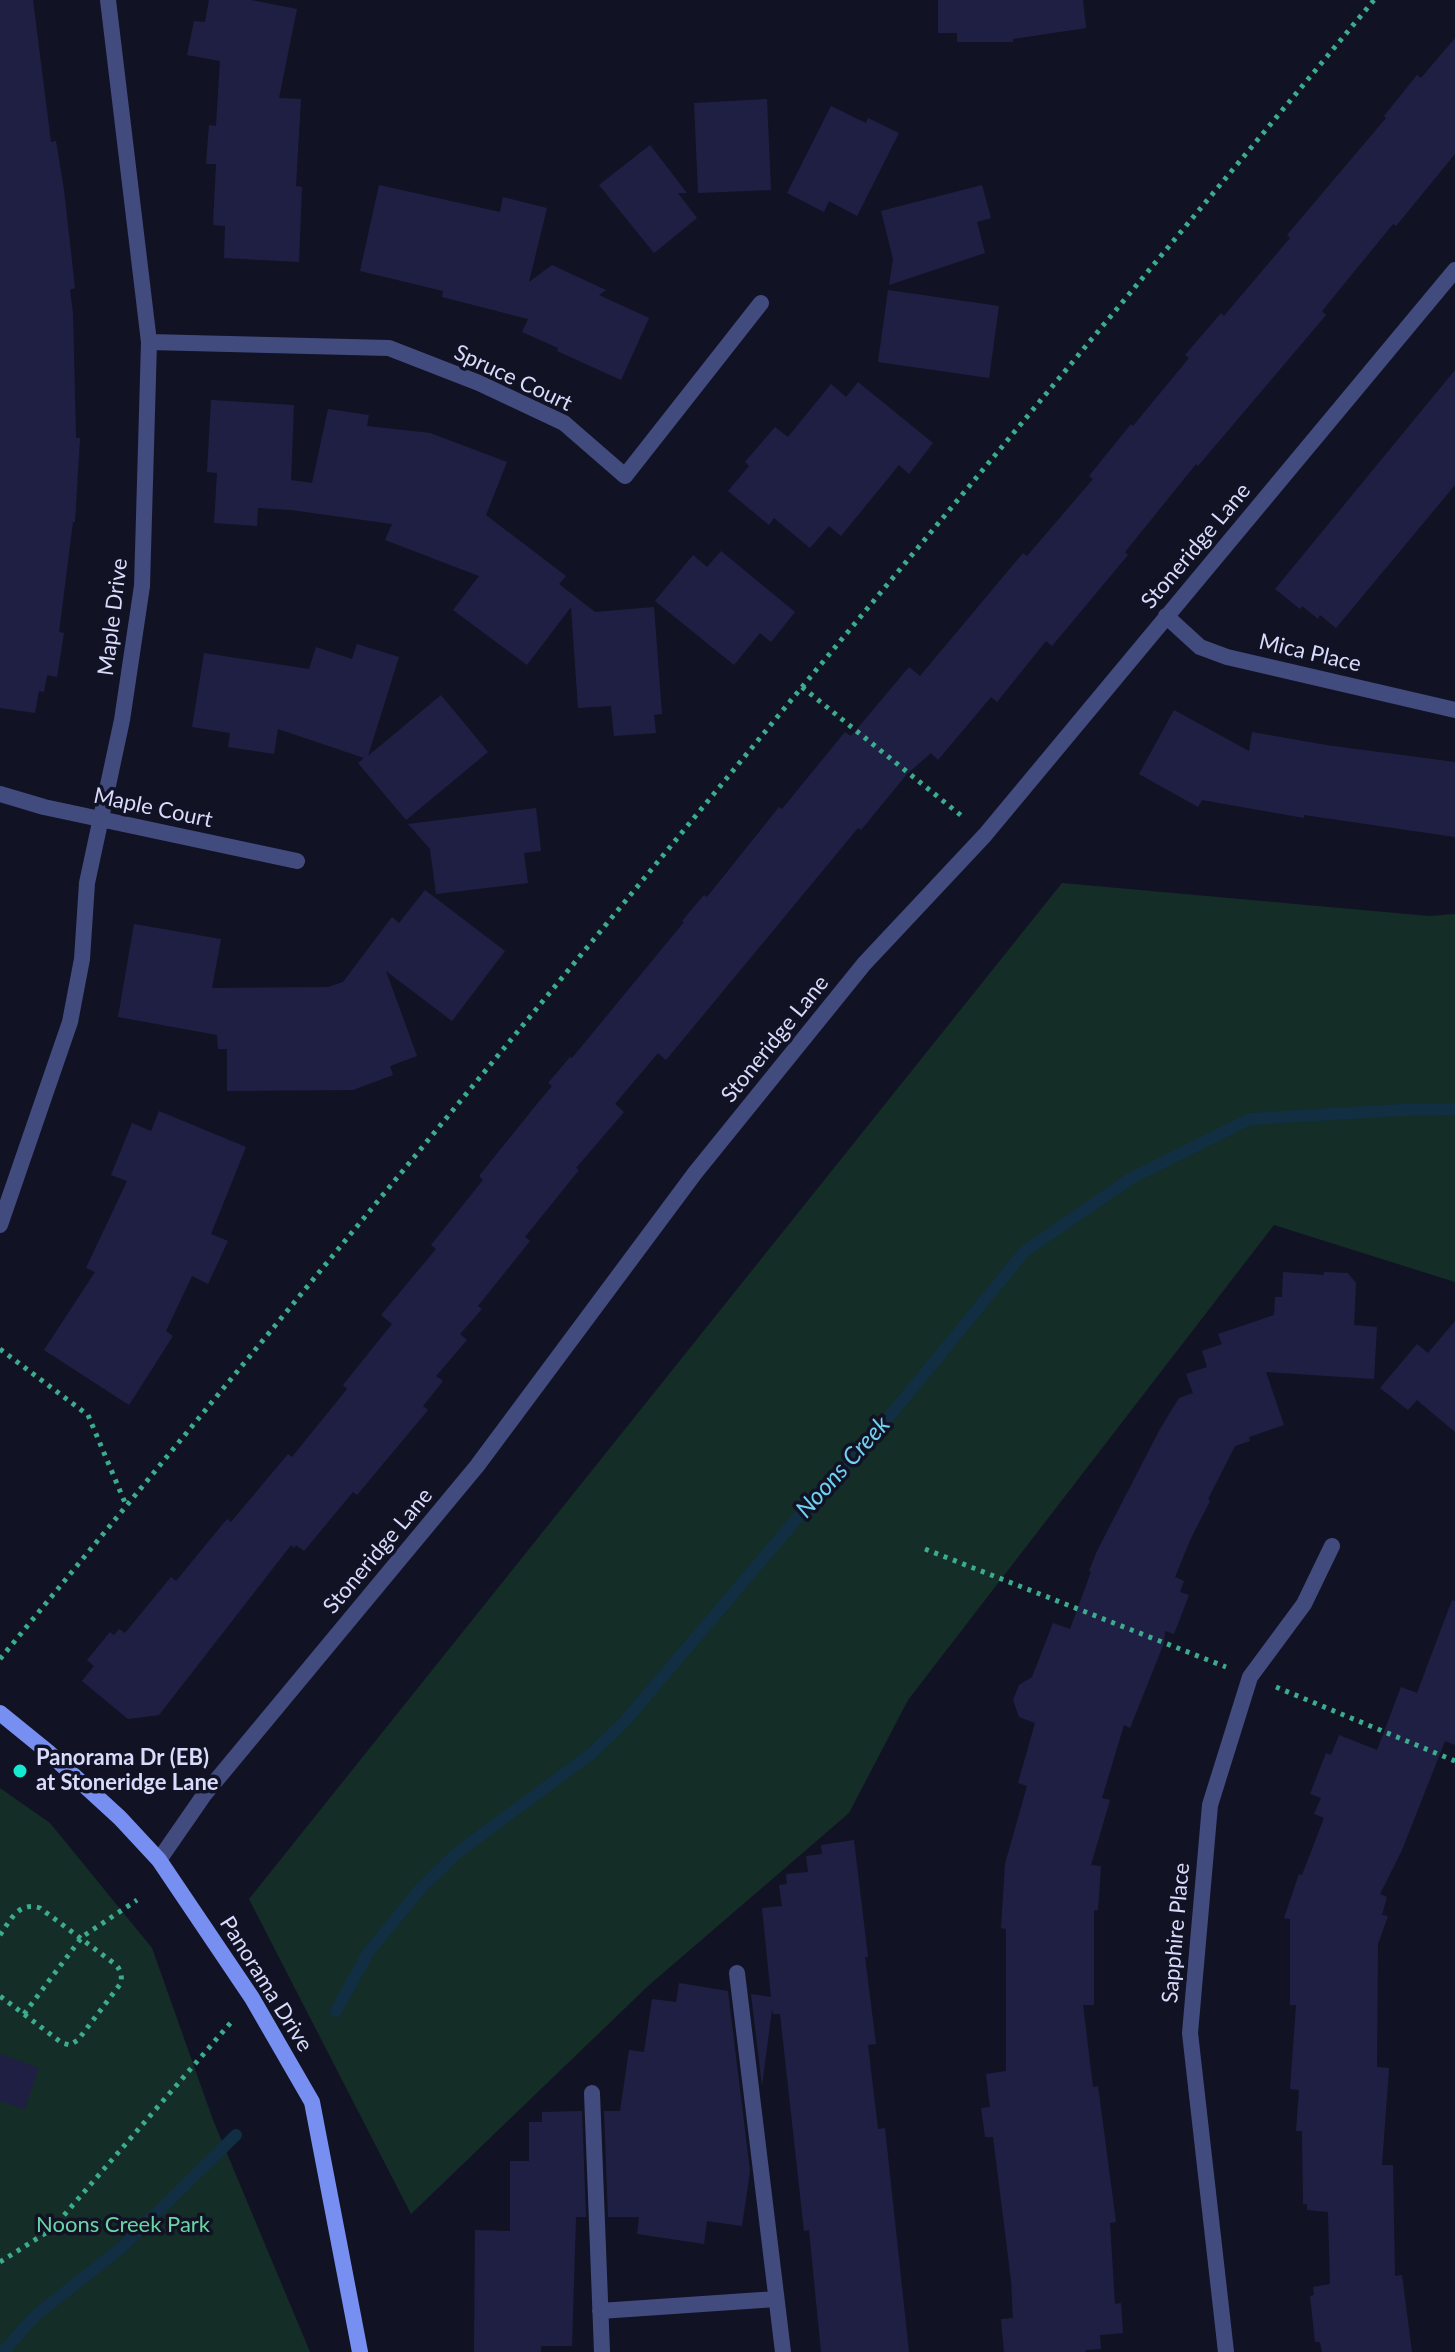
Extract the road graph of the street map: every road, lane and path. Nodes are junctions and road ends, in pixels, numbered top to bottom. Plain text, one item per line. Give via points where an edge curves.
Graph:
1 (108, 0) edge
2 (1374, 0) edge
3 (1455, 270) edge
4 (761, 303) dead end
5 (149, 342) junction
6 (1166, 616) junction
7 (802, 687) junction
8 (1455, 710) edge
9 (0, 794) edge
10 (101, 819) junction
11 (985, 835) junction
12 (297, 861) dead end
13 (0, 1225) edge
14 (0, 1349) edge
15 (126, 1505) junction
16 (1332, 1546) dead end
17 (925, 1549) dead end
18 (0, 1659) edge
19 (1250, 1677) junction
20 (0, 1713) edge
21 (1455, 1761) edge
22 (159, 1860) junction
23 (137, 1900) dead end
24 (0, 1935) edge
25 (82, 1937) junction
26 (737, 1973) dead end
27 (0, 1996) edge
28 (252, 1998) junction
29 (24, 2014) junction
30 (592, 2093) dead end
31 (0, 2262) edge
32 (776, 2299) junction
33 (600, 2311) junction
34 (360, 2352) edge
35 (602, 2352) edge
36 (783, 2352) edge
37 (1226, 2352) edge

1 - 5 street, Maple Drive
2 - 7 path
3 - 6 street, Stoneridge Lane
4 - 5 street, Spruce Court via 625,476 564,423 389,348
5 - 10 street, Maple Drive via 142,586
6 - 8 street, Mica Place via 1200,647 1227,657
6 - 11 street, Stoneridge Lane
7 - 11 path
7 - 15 path
9 - 10 street, Maple Court
10 - 12 street, Maple Court
10 - 13 street, Maple Drive via 87,883 82,959 70,1022
11 - 22 street, Stoneridge Lane via 864,964 705,1160 477,1466 204,1795
14 - 15 path via 88,1415
15 - 18 path
16 - 19 street, Sapphire Place via 1304,1604
17 - 19 path
19 - 21 path
19 - 37 street, Sapphire Place via 1210,1805 1190,2033
20 - 22 street, Panorama Drive via 59,1761
22 - 28 street, Panorama Drive
23 - 25 path
24 - 25 path via 17,1911 32,1906
25 - 29 path
25 - 29 path via 115,1964 121,1983 70,2045
26 - 32 street
27 - 29 path
28 - 31 path via 52,2229
28 - 34 street, Panorama Drive via 312,2102
30 - 33 street
32 - 33 street
32 - 36 street
33 - 35 street

